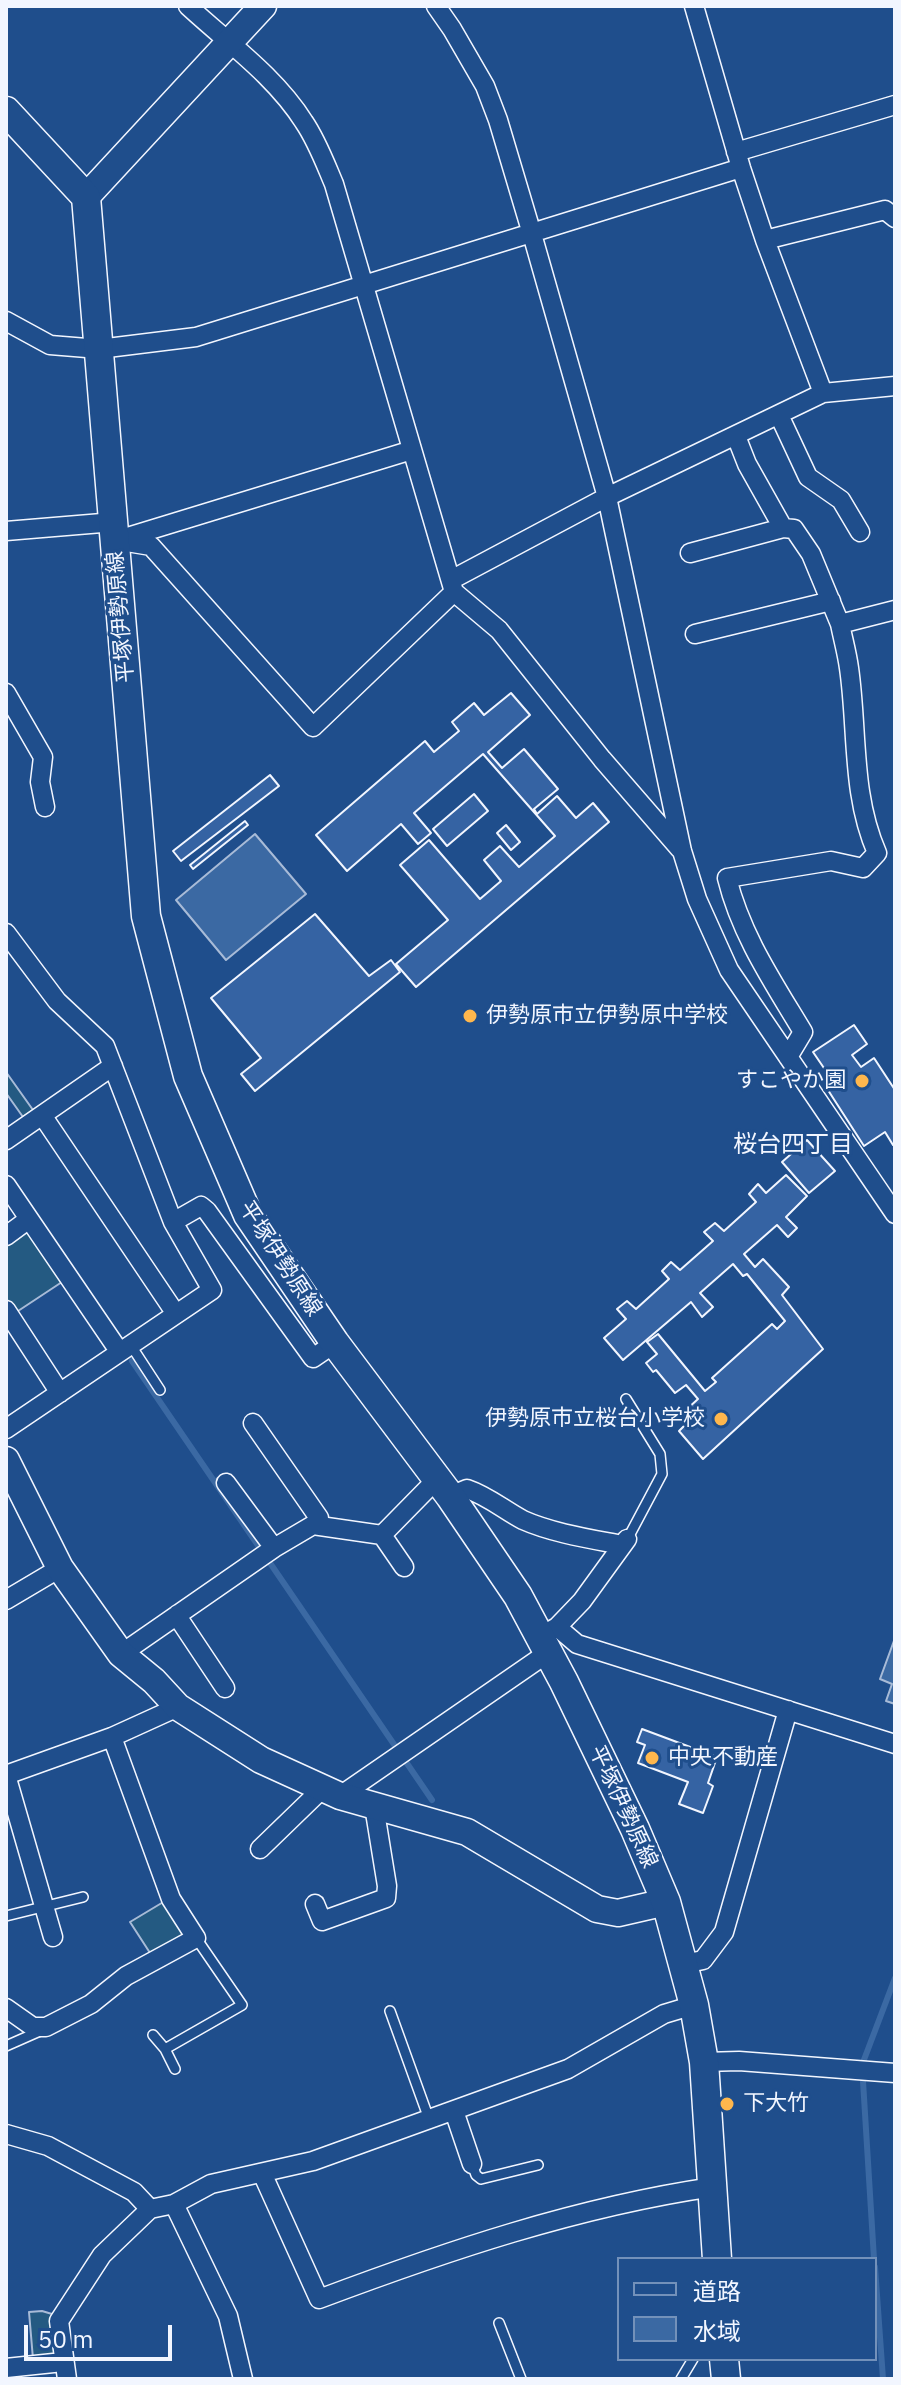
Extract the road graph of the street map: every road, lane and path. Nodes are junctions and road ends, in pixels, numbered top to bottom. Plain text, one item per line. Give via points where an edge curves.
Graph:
1 (188, 6) edge
2 (263, 6) edge
3 (436, 6) edge
4 (694, 6) edge
5 (229, 43) junction
6 (895, 105) edge
7 (6, 111) edge
8 (738, 160) junction
9 (86, 197) junction
10 (895, 218) edge
11 (532, 234) junction
12 (765, 240) junction
13 (364, 285) junction
14 (6, 321) edge
15 (99, 349) junction
16 (895, 386) edge
17 (823, 393) junction
18 (779, 415) junction
19 (736, 436) junction
20 (412, 450) junction
21 (861, 495) dead end
22 (607, 497) junction
23 (841, 500) junction
24 (783, 528) junction
25 (6, 531) edge
26 (114, 531) junction
27 (860, 532) dead end
28 (690, 553) dead end
29 (453, 586) junction
30 (831, 601) junction
31 (895, 610) edge
32 (840, 624) junction
33 (717, 628) junction
34 (695, 634) dead end
35 (721, 648) dead end
36 (6, 693) edge
37 (45, 807) dead end
38 (682, 851) junction
39 (6, 933) edge
40 (788, 1057) junction
41 (113, 1066) junction
42 (42, 1115) junction
43 (6, 1140) edge
44 (6, 1185) edge
45 (894, 1211) edge
46 (29, 1219) junction
47 (173, 1222) junction
48 (6, 1236) edge
49 (6, 1310) edge
50 (176, 1314) junction
51 (335, 1343) junction
52 (124, 1348) junction
53 (160, 1390) dead end
54 (60, 1393) junction
55 (626, 1399) dead end
56 (253, 1423) dead end
57 (6, 1429) edge
58 (6, 1460) edge
59 (226, 1483) dead end
60 (444, 1488) junction
61 (319, 1525) junction
62 (382, 1535) junction
63 (625, 1541) junction
64 (274, 1548) junction
65 (404, 1567) dead end
66 (60, 1568) junction
67 (6, 1600) edge
68 (178, 1614) junction
69 (549, 1638) junction
70 (121, 1654) junction
71 (225, 1688) dead end
72 (178, 1707) junction
73 (788, 1710) junction
74 (112, 1737) junction
75 (895, 1744) edge
76 (331, 1792) junction
77 (374, 1806) junction
78 (260, 1849) dead end
79 (83, 1897) dead end
80 (666, 1902) junction
81 (45, 1906) junction
82 (6, 1916) edge
83 (320, 1918) dead end
84 (53, 1937) dead end
85 (196, 1938) junction
86 (684, 1964) junction
87 (694, 2005) junction
88 (6, 2008) edge
89 (390, 2011) dead end
90 (46, 2027) junction
91 (153, 2035) dead end
92 (6, 2046) edge
93 (165, 2049) junction
94 (704, 2062) junction
95 (175, 2069) dead end
96 (895, 2073) edge
97 (454, 2111) junction
98 (429, 2119) junction
99 (6, 2134) edge
100 (472, 2164) joint
101 (538, 2165) dead end
102 (262, 2173) junction
103 (713, 2187) junction
104 (174, 2204) junction
105 (150, 2209) junction
106 (717, 2257) edge
107 (499, 2323) dead end
108 (692, 2361) edge
109 (6, 2368) edge
110 (65, 2370) edge
111 (243, 2379) edge
112 (521, 2379) edge
113 (681, 2379) edge

1 - 5 street
2 - 5 street
3 - 11 street via 485,86
4 - 8 street
5 - 9 street
5 - 13 street via 275,84 304,121 334,184
6 - 8 street
7 - 9 main road
8 - 11 street
8 - 12 street
9 - 15 main road, 平塚伊勢原線
10 - 12 street via 885,210
11 - 13 street
11 - 22 street
12 - 17 street
13 - 15 street via 196,337
13 - 20 street
14 - 15 street via 50,345
15 - 26 main road, 平塚伊勢原線
16 - 17 street
17 - 18 street
18 - 19 street
18 - 23 street via 808,477
19 - 22 street
19 - 24 street
20 - 26 street via 170,526
20 - 29 street
21 - 23 street
22 - 29 street
22 - 38 street
23 - 27 street
24 - 28 street
24 - 30 street via 794,529 811,554
25 - 26 street
26 - 29 street via 151,546 313,727
26 - 51 main road, 平塚伊勢原線 via 146,916 188,1076 248,1215
29 - 38 street via 499,630
30 - 32 street
30 - 33 street
31 - 32 street
32 - 40 street via 849,667 860,799 877,853 863,868 831,861 727,878 753,948 803,1032
33 - 34 street
33 - 35 street
36 - 37 street via 43,757
38 - 40 street via 729,970
39 - 41 street via 57,1001 105,1046
40 - 45 street
41 - 42 street
41 - 47 street
42 - 43 street
42 - 50 street
44 - 46 street
46 - 48 street
46 - 52 street
47 - 50 street via 212,1290
47 - 51 street via 201,1206 313,1358
49 - 54 street
50 - 52 street
51 - 60 main road, 平塚伊勢原線
52 - 53 lane
52 - 54 street
54 - 57 street
55 - 63 lane via 660,1454 662,1474
56 - 61 street
58 - 66 street
59 - 64 street
60 - 62 street
60 - 63 street via 477,1493 525,1521 579,1536
60 - 69 main road, 平塚伊勢原線
61 - 62 street
61 - 64 street
62 - 65 street
63 - 69 street
64 - 68 street
66 - 67 street
66 - 70 street
68 - 70 street
68 - 71 street
69 - 73 street
69 - 76 street
69 - 80 main road, 平塚伊勢原線
70 - 72 street
72 - 74 street
72 - 76 street via 261,1760
73 - 75 street
73 - 86 street via 724,1932 703,1960
74 - 81 street via 6,1775
74 - 85 street via 171,1899
76 - 77 street
76 - 78 street
77 - 80 street via 467,1832 597,1909 618,1913
77 - 83 street via 386,1898
79 - 81 lane
80 - 86 main road, 平塚伊勢原線
81 - 82 lane
81 - 84 street
85 - 90 street
85 - 93 lane via 242,2005
86 - 87 main road, 平塚伊勢原線
87 - 94 main road, 平塚伊勢原線
87 - 97 street via 664,2014 568,2069
88 - 90 street via 33,2027
89 - 98 lane
90 - 92 lane
91 - 93 lane
93 - 95 lane
94 - 96 street
94 - 103 main road, 平塚伊勢原線
97 - 98 street
97 - 100 street
98 - 102 street via 313,2161
99 - 105 street via 48,2146 134,2192
100 - 101 lane via 481,2179
102 - 103 street via 319,2299 568,2216
102 - 104 street via 211,2184
103 - 106 main road, 平塚伊勢原線
104 - 105 street
104 - 111 street via 228,2316
105 - 110 street via 102,2255 59,2321
107 - 112 lane
108 - 113 lane
109 - 110 street

